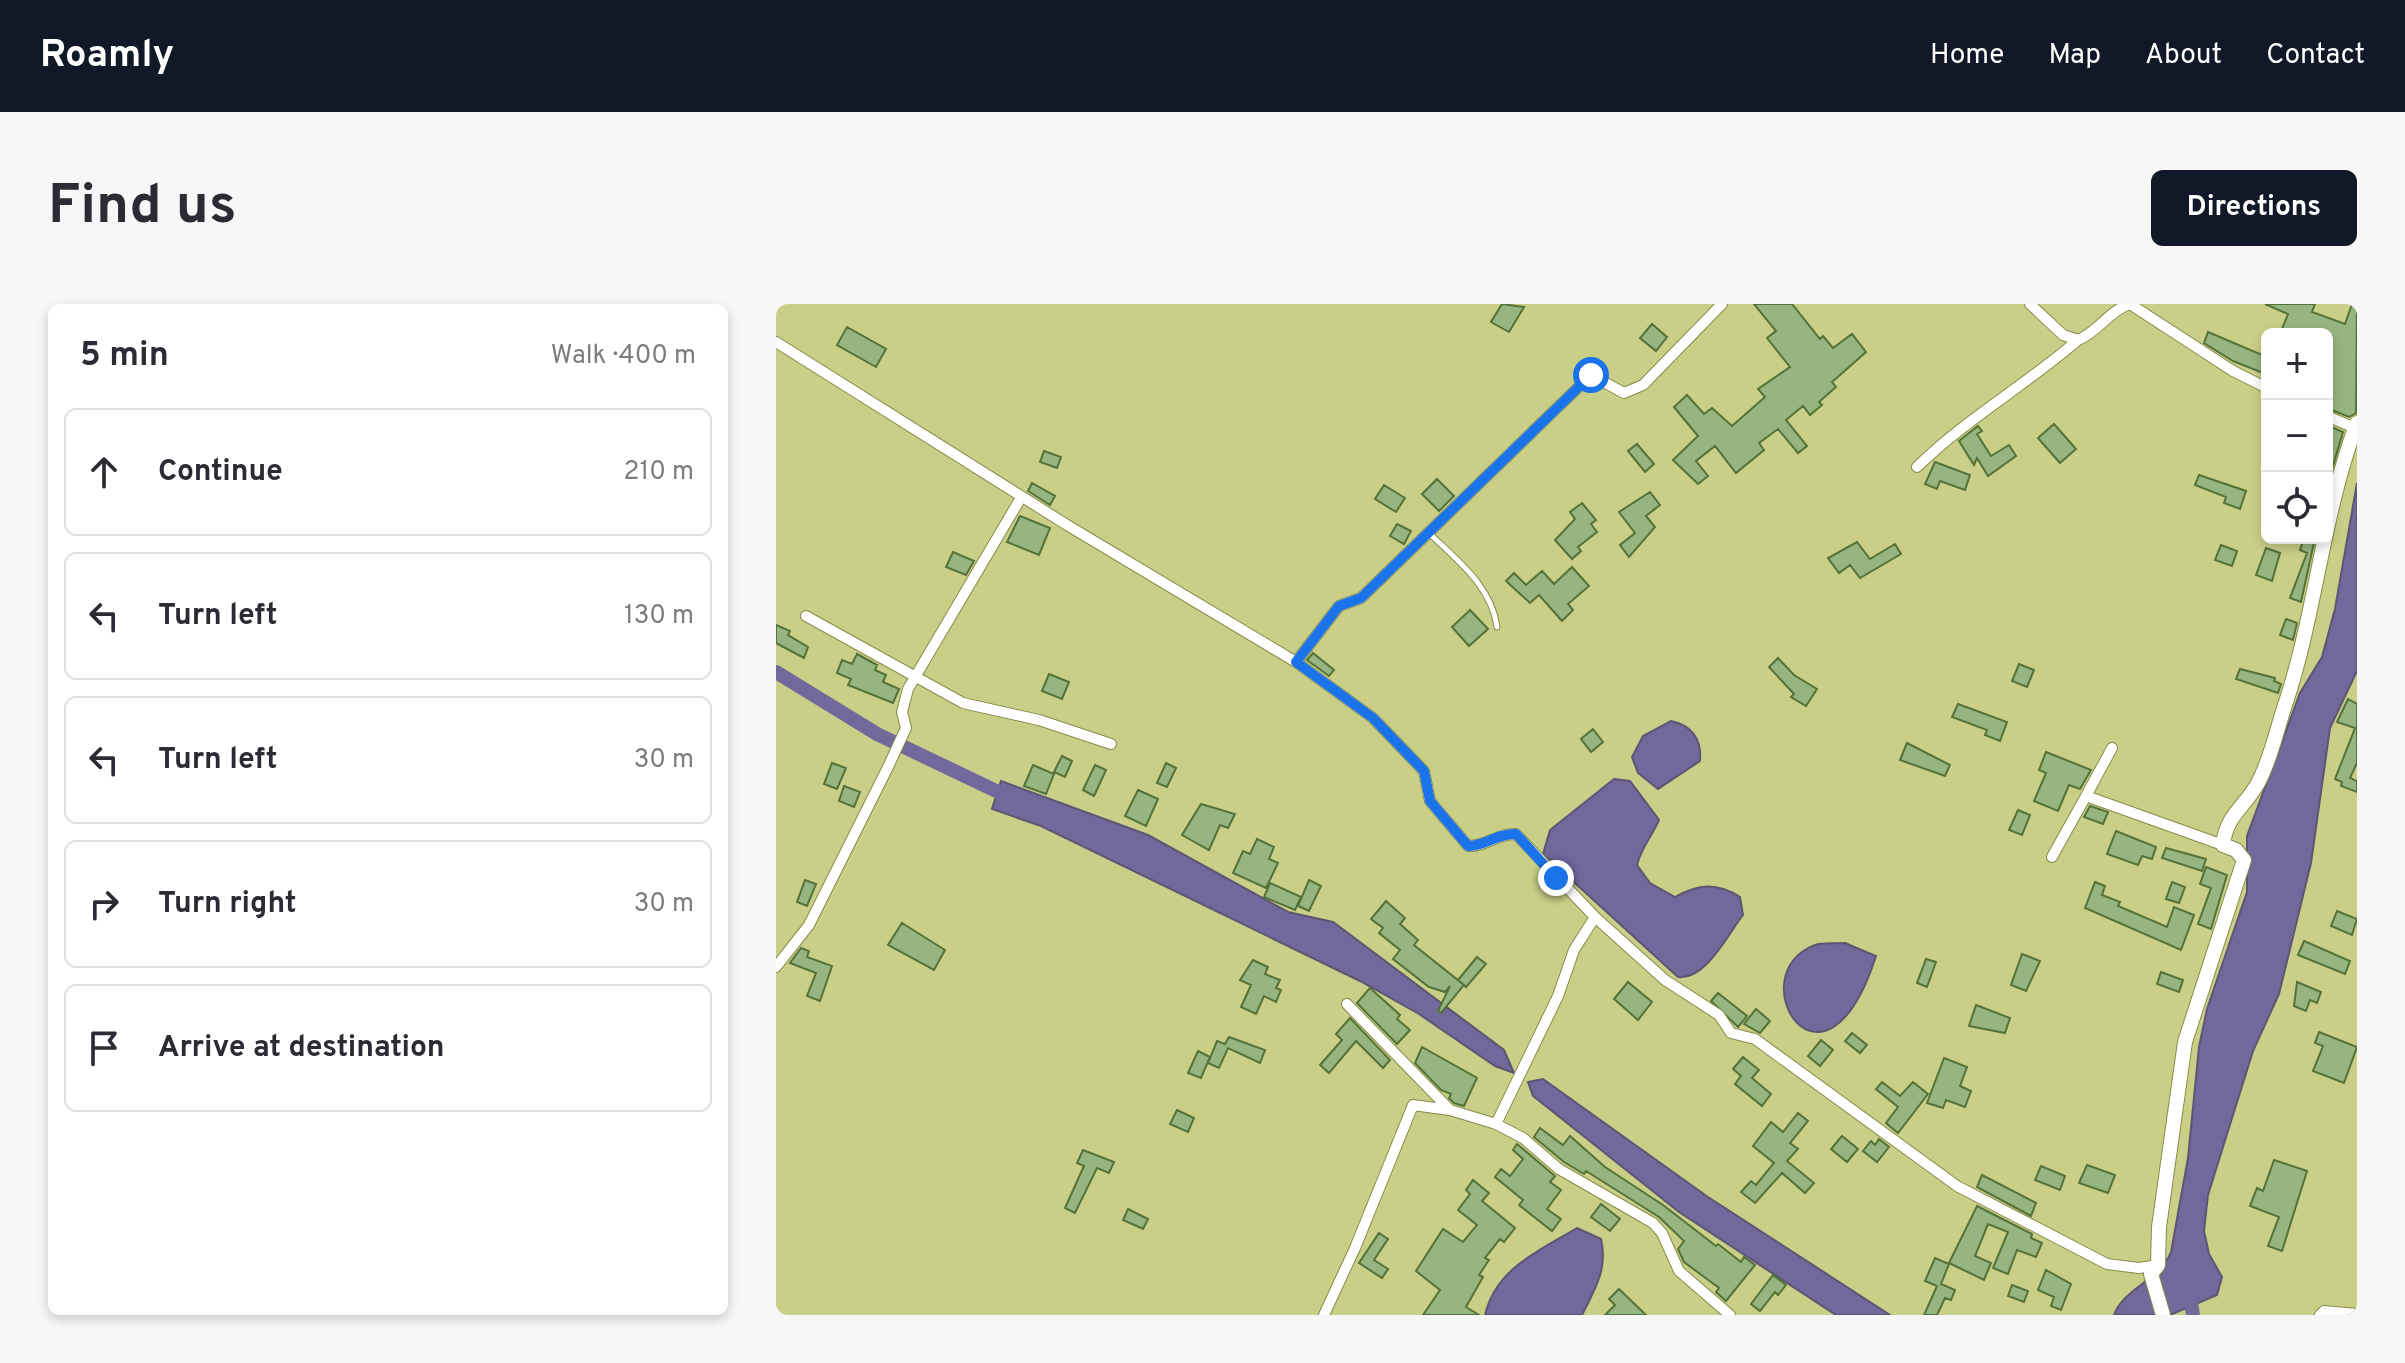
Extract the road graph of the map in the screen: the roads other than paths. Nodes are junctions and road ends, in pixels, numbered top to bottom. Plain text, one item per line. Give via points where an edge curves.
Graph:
1 (1722, 304) edge
2 (2030, 304) edge
3 (2130, 304) edge
4 (2118, 306) edge
5 (2078, 340) junction
6 (776, 342) edge
7 (2261, 385) edge
8 (2333, 418) edge
9 (2356, 427) edge
10 (1917, 467) dead end
11 (1019, 501) dead end
12 (1430, 534) junction
13 (806, 616) dead end
14 (1497, 627) dead end
15 (1296, 662) junction
16 (915, 678) junction
17 (1111, 744) dead end
18 (2112, 748) dead end
19 (2086, 796) junction
20 (2223, 845) junction
21 (2052, 857) dead end
22 (1595, 917) junction
23 (776, 967) edge
24 (1347, 1004) dead end
25 (1450, 1110) junction
26 (1496, 1124) junction
27 (2154, 1270) junction
28 (2357, 1314) edge
29 (1324, 1315) edge
30 (1730, 1315) edge
31 (2163, 1315) edge
32 (2320, 1315) edge

1 - 12 street via 1643,385 1624,393 1591,375
2 - 5 street via 2063,335
3 - 4 street
3 - 7 street
4 - 5 street
5 - 10 street via 1946,438
6 - 15 street
8 - 9 street
9 - 20 street via 2287,698 2258,783 2225,827
11 - 16 street
12 - 14 lane via 1479,583 1495,606
12 - 15 street via 1361,598 1339,606
13 - 16 street
15 - 22 street via 1373,718 1424,771 1430,801 1468,846 1516,834
16 - 17 street via 963,703
16 - 23 street via 902,712 906,728 888,767 809,925
18 - 19 street
19 - 20 street
19 - 21 street
20 - 27 street via 2244,860 2185,1042
22 - 26 street via 1574,950 1558,996
22 - 27 street via 1665,980 1719,1015 1731,1033 1755,1039 1957,1186 2107,1264
24 - 25 street
25 - 26 street
25 - 29 street via 1413,1105
26 - 30 street via 1589,1188 1653,1223 1679,1271
27 - 31 street
28 - 32 street via 2333,1310

